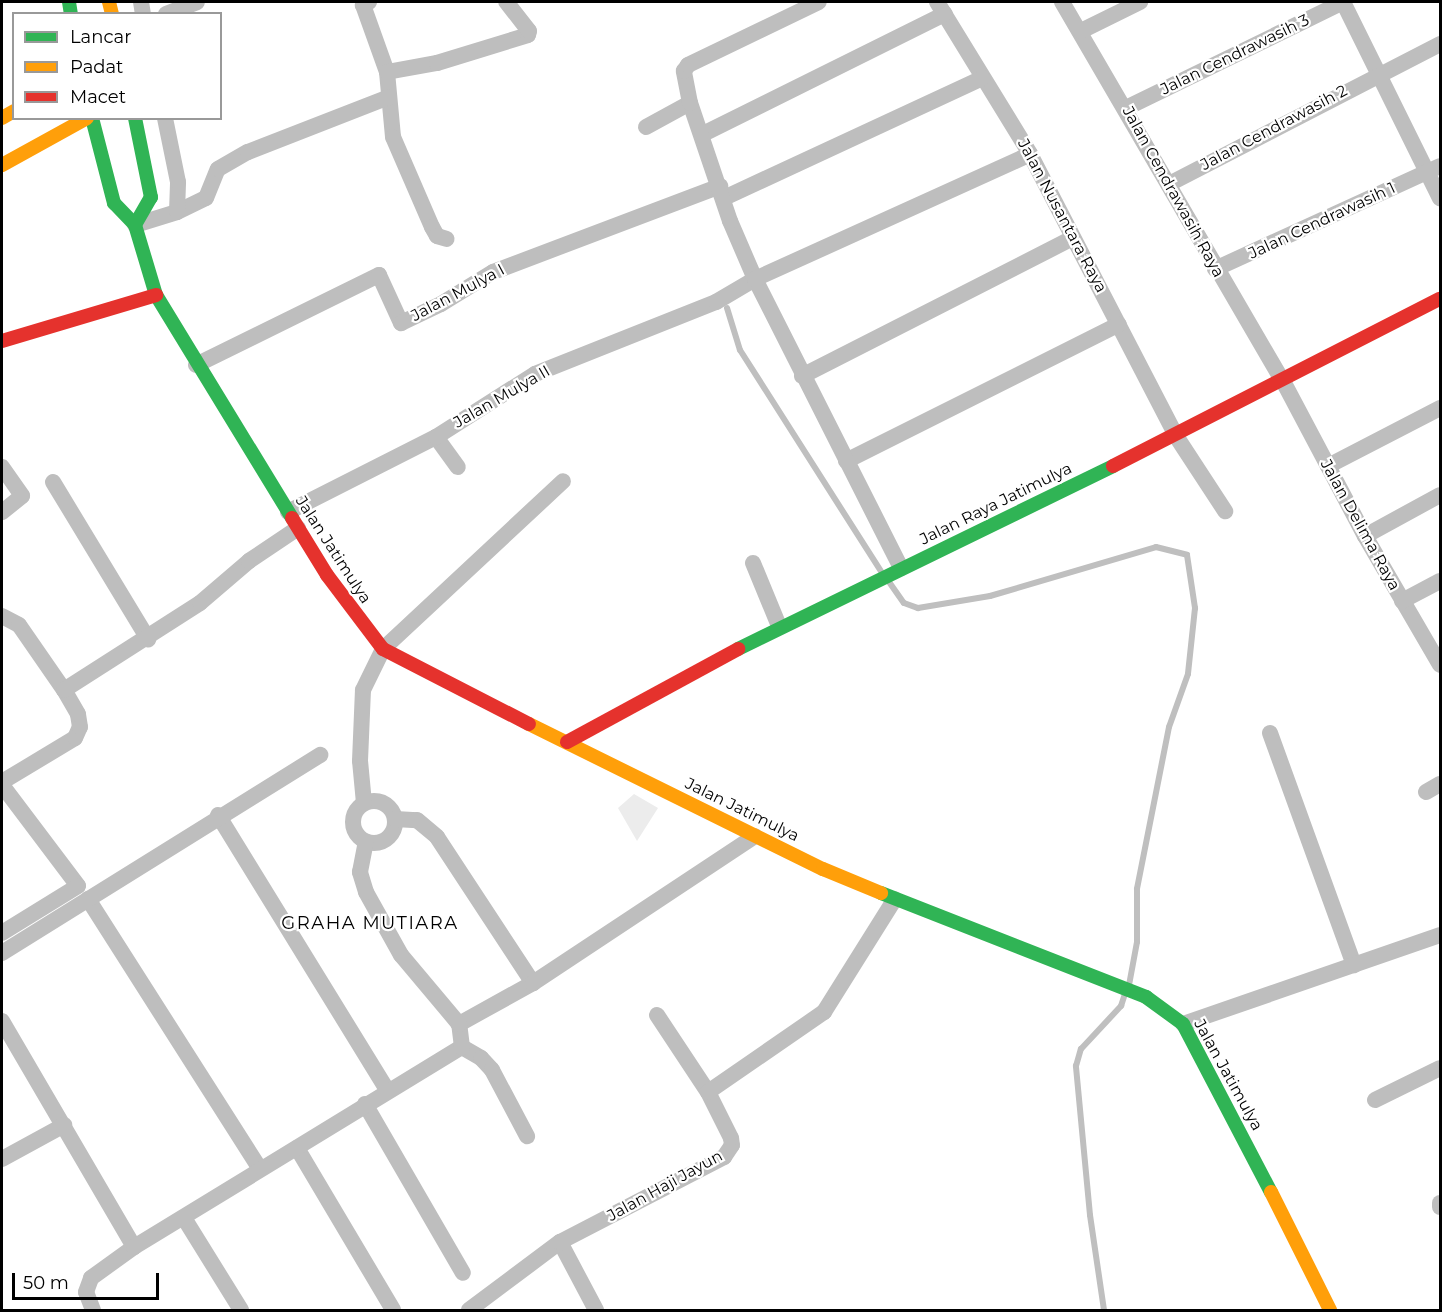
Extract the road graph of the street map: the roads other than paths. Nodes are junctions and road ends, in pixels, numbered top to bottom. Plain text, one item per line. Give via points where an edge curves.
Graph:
1 (197, 2) edge
2 (369, 2) edge
3 (506, 2) edge
4 (819, 2) edge
5 (1062, 2) edge
6 (1140, 2) edge
7 (1343, 2) edge
8 (941, 8) edge
9 (171, 12) edge
10 (1081, 31) junction
11 (1440, 44) edge
12 (387, 72) junction
13 (1378, 73) junction
14 (983, 78) junction
15 (389, 98) junction
16 (690, 103) junction
17 (1126, 108) junction
18 (83, 120) edge
19 (93, 120) edge
20 (135, 120) edge
21 (165, 120) edge
22 (646, 127) dead end
23 (703, 134) junction
24 (2, 144) edge
25 (1030, 154) junction
26 (5, 162) edge
27 (1434, 169) edge
28 (1169, 184) junction
29 (722, 192) junction
30 (1440, 198) edge
31 (177, 212) junction
32 (135, 225) junction
33 (1073, 238) junction
34 (447, 239) dead end
35 (1215, 269) junction
36 (755, 279) junction
37 (156, 295) junction
38 (1440, 299) edge
39 (1119, 324) junction
40 (2, 341) edge
41 (196, 365) junction
42 (802, 376) junction
43 (1284, 383) junction
44 (1440, 408) edge
45 (1176, 436) junction
46 (436, 437) junction
47 (846, 461) junction
48 (1328, 466) junction
49 (2, 467) edge
50 (458, 467) dead end
51 (563, 481) dead end
52 (52, 482) dead end
53 (1440, 495) edge
54 (1225, 511) dead end
55 (2, 512) edge
56 (288, 512) junction
57 (298, 528) junction
58 (1365, 536) junction
59 (753, 563) dead end
60 (898, 569) junction
61 (1440, 581) edge
62 (1402, 601) junction
63 (2, 616) edge
64 (779, 626) junction
65 (148, 639) junction
66 (383, 649) junction
67 (1440, 665) edge
68 (64, 690) junction
69 (1270, 733) dead end
70 (567, 742) junction
71 (320, 755) dead end
72 (2, 783) edge
73 (364, 803) junction
74 (218, 815) junction
75 (396, 819) junction
76 (755, 836) junction
77 (366, 842) junction
78 (88, 899) junction
79 (895, 899) junction
80 (2, 933) edge
81 (1440, 935) edge
82 (2, 953) edge
83 (1354, 965) junction
84 (532, 983) junction
85 (657, 1015) dead end
86 (2, 1021) edge
87 (459, 1024) junction
88 (1183, 1024) junction
89 (462, 1047) junction
90 (1440, 1068) edge
91 (388, 1091) junction
92 (708, 1092) junction
93 (1375, 1100) dead end
94 (365, 1104) junction
95 (64, 1125) junction
96 (527, 1136) dead end
97 (297, 1148) junction
98 (2, 1159) edge
99 (260, 1169) junction
100 (184, 1218) junction
101 (560, 1242) junction
102 (134, 1247) junction
103 (463, 1273) dead end
104 (93, 1311) edge
105 (241, 1311) edge
106 (393, 1311) edge
107 (469, 1311) edge
108 (596, 1311) edge
109 (1330, 1311) edge

1 - 9 street
2 - 12 street via 363,5
3 - 12 street via 530,30 528,35 437,63
4 - 16 street via 688,65 684,80
5 - 10 street, Jalan Cendrawasih Raya
6 - 10 street
7 - 13 street
7 - 17 street, Jalan Cendrawasih 3
8 - 14 street, Jalan Nusantara Raya
8 - 23 street
10 - 17 street, Jalan Cendrawasih Raya
11 - 13 street, Jalan Cendrawasih 2
12 - 15 street
13 - 27 street
13 - 28 street, Jalan Cendrawasih 2
14 - 25 street, Jalan Nusantara Raya
14 - 29 street
15 - 31 street via 248,152 218,169 206,198
15 - 34 street via 393,137 432,227 438,236
16 - 22 street
16 - 23 street
17 - 28 street, Jalan Cendrawasih Raya
18 - 26 main road
19 - 32 main road via 114,204
20 - 32 main road via 151,197
21 - 31 street via 177,182
23 - 29 street
24 - 26 main road
25 - 33 street, Jalan Nusantara Raya
25 - 36 street, Jalan Mulya II
27 - 30 street
27 - 35 street, Jalan Cendrawasih 1
28 - 35 street, Jalan Cendrawasih Raya
29 - 36 street
29 - 41 street, Jalan Mulya I via 493,272 441,304 401,322 379,275
31 - 32 street
32 - 37 main road, Jalan Jatimulya
33 - 39 street, Jalan Nusantara Raya
33 - 42 street
35 - 43 street, Jalan Cendrawasih Raya
36 - 42 street
36 - 46 street, Jalan Mulya II via 716,302 535,374
37 - 40 main road
37 - 41 main road, Jalan Jatimulya
38 - 43 main road, Jalan Raya Jatimulya
39 - 45 street, Jalan Nusantara Raya
39 - 47 street
41 - 56 main road, Jalan Jatimulya
42 - 47 street
43 - 45 main road, Jalan Raya Jatimulya
43 - 48 street, Jalan Delima Raya
44 - 48 street
45 - 54 street, Jalan Nusantara Raya
45 - 60 main road, Jalan Raya Jatimulya
46 - 50 street
46 - 56 street, Jalan Mulya II
47 - 60 street
48 - 58 street, Jalan Delima Raya
49 - 55 street via 22,496
51 - 66 street
52 - 65 street
53 - 58 street
56 - 57 main road, Jalan Jatimulya
57 - 65 street
57 - 66 main road, Jalan Jatimulya
58 - 62 street, Jalan Delima Raya
59 - 64 street
60 - 64 main road, Jalan Raya Jatimulya
61 - 62 street
62 - 67 street, Jalan Delima Raya
63 - 68 street via 19,625
64 - 70 main road, Jalan Raya Jatimulya
65 - 68 street
66 - 70 main road, Jalan Jatimulya via 408,665
66 - 73 street via 363,690 360,761
68 - 72 street via 78,714 80,727 75,738
69 - 83 street
70 - 76 main road, Jalan Jatimulya
71 - 74 street
72 - 80 street via 78,886
73 - 75 street via 380,801
73 - 77 street via 353,823
74 - 78 street
74 - 91 street
75 - 77 street via 384,841
75 - 84 street via 417,820 437,837
76 - 79 main road, Jalan Jatimulya
76 - 84 street
77 - 87 street via 360,872 366,892 402,955
78 - 82 street
78 - 99 street
79 - 88 main road, Jalan Jatimulya via 1021,951 1124,987 1146,997
79 - 92 street via 824,1012
81 - 83 street
83 - 88 street
84 - 87 street
85 - 92 street, Jalan Haji Jayun
86 - 95 street
87 - 89 street
88 - 109 main road, Jalan Jatimulya
89 - 91 street
89 - 96 street via 492,1070
90 - 93 street
91 - 94 street
92 - 101 street, Jalan Haji Jayun via 731,1138 732,1145 724,1157
94 - 97 street
94 - 103 street
95 - 98 street
95 - 102 street
97 - 99 street
97 - 106 street
99 - 100 street
100 - 102 street
100 - 105 street
101 - 107 street, Jalan Haji Jayun
101 - 108 street
102 - 104 street via 91,1278 86,1292

